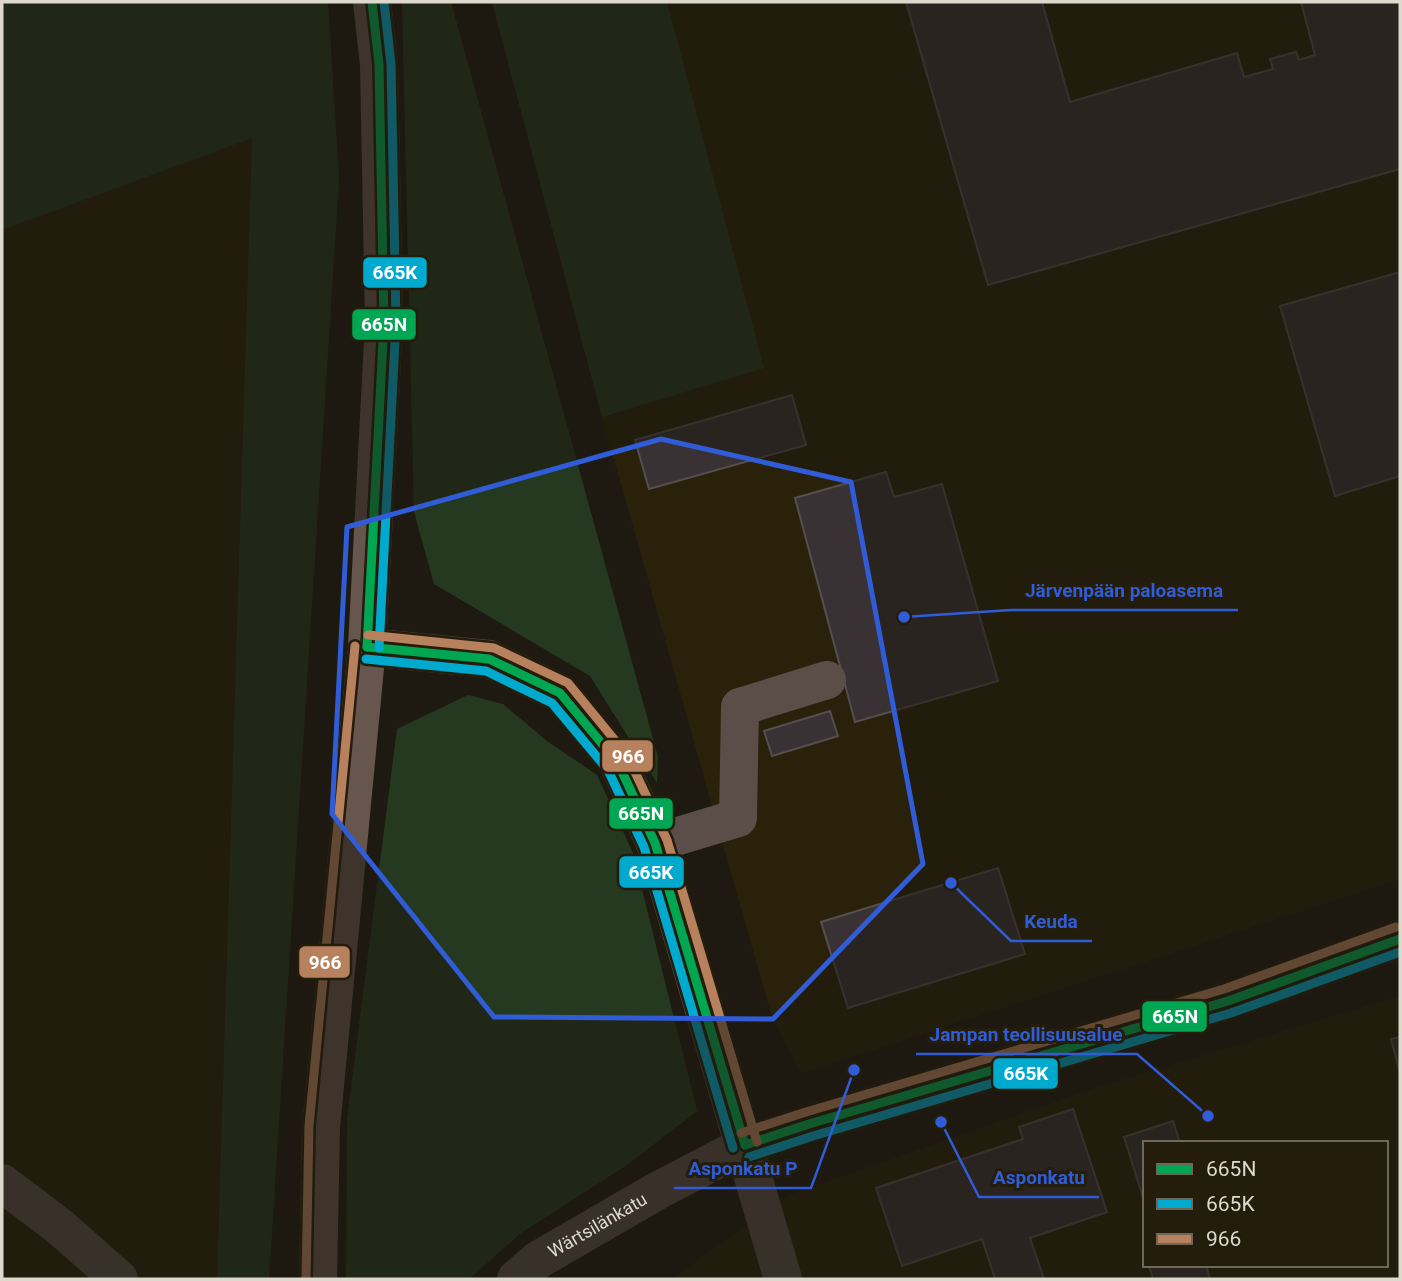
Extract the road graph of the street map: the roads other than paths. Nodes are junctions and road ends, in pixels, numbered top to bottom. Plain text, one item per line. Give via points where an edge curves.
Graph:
1 (372, 2) edge
2 (367, 647) junction
3 (827, 680) dead end
4 (656, 842) junction
5 (1400, 939) edge
6 (745, 1145) junction
7 (2, 1183) edge
8 (119, 1279) edge
9 (318, 1279) edge
10 (516, 1279) edge
11 (783, 1279) edge

1 - 2 main road via 379,64 384,321
2 - 4 street via 489,659 560,693 618,763
2 - 9 main road via 321,1127
3 - 4 street via 740,707 738,818
4 - 6 street
5 - 6 street, Wärtsilänkatu via 1228,1001
6 - 10 street, Wärtsilänkatu via 538,1260
6 - 11 street
7 - 8 street

